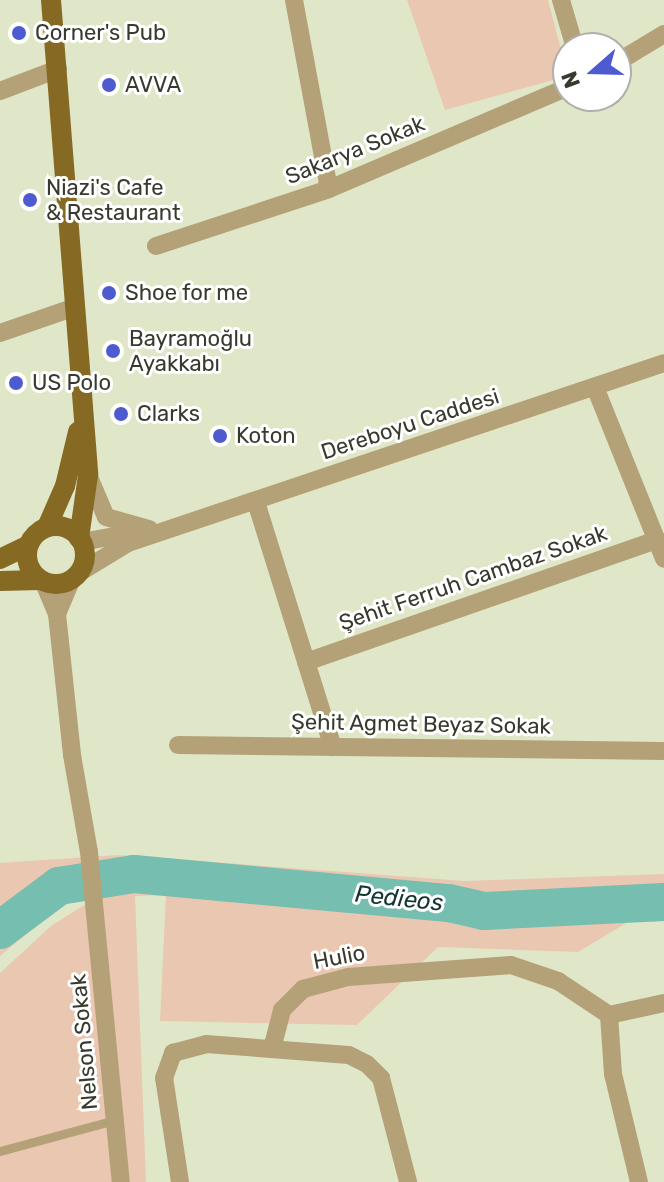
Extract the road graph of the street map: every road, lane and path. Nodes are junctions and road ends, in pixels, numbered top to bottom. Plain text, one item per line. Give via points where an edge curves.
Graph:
1 (51, 0) edge
2 (294, 0) edge
3 (561, 0) edge
4 (570, 32) edge
5 (664, 34) edge
6 (632, 53) edge
7 (58, 69) junction
8 (0, 91) edge
9 (552, 94) edge
10 (329, 189) junction
11 (156, 246) dead end
12 (75, 307) junction
13 (0, 333) edge
14 (664, 363) edge
15 (595, 387) junction
16 (80, 420) junction
17 (87, 470) junction
18 (256, 502) junction
19 (47, 527) junction
20 (149, 529) junction
21 (171, 530) junction
22 (80, 540) junction
23 (657, 540) junction
24 (29, 545) junction
25 (0, 559) edge
26 (664, 559) edge
27 (75, 576) junction
28 (42, 580) junction
29 (0, 581) edge
30 (57, 614) junction
31 (306, 662) junction
32 (178, 745) dead end
33 (333, 747) junction
34 (664, 751) edge
35 (664, 1003) edge
36 (609, 1015) junction
37 (272, 1049) junction
38 (115, 1120) junction
39 (0, 1151) edge
40 (121, 1182) edge
41 (180, 1182) edge
42 (408, 1182) edge
43 (639, 1182) edge

1 - 7 main road
2 - 10 street
3 - 4 street
5 - 6 street
7 - 8 street
7 - 12 main road
9 - 10 street, Sakarya Sokak
10 - 11 street, Sakarya Sokak
12 - 13 street
12 - 16 main road
14 - 15 street, Dereboyu Caddesi
15 - 18 street, Dereboyu Caddesi
15 - 23 street
16 - 17 main road
16 - 19 main road via 65,486
17 - 20 street via 102,513 124,526
17 - 22 main road
18 - 21 street, Dereboyu Caddesi
18 - 31 street
19 - 22 main road via 65,527
19 - 24 main road
20 - 21 street, Dereboyu Caddesi
20 - 22 street, Dereboyu Caddesi
21 - 27 street, Dereboyu Caddesi via 128,543
22 - 27 main road via 84,559
23 - 26 street
23 - 31 street, Şehit Ferruh Cambaz Sokak
24 - 25 main road
24 - 28 main road via 29,564
27 - 28 main road
27 - 30 street
28 - 29 main road
28 - 30 street
30 - 38 street, Nelson Sokak via 95,898
31 - 33 street
32 - 33 street, Şehit Agmet Beyaz Sokak
33 - 34 street, Şehit Agmet Beyaz Sokak
35 - 36 street
36 - 37 street, Hulio via 558,981 511,965 348,977 303,989 282,1010
36 - 43 street via 613,1074
37 - 41 street via 206,1044 173,1053 164,1078
37 - 42 street via 349,1055 381,1078
38 - 39 lane
38 - 40 street, Nelson Sokak

